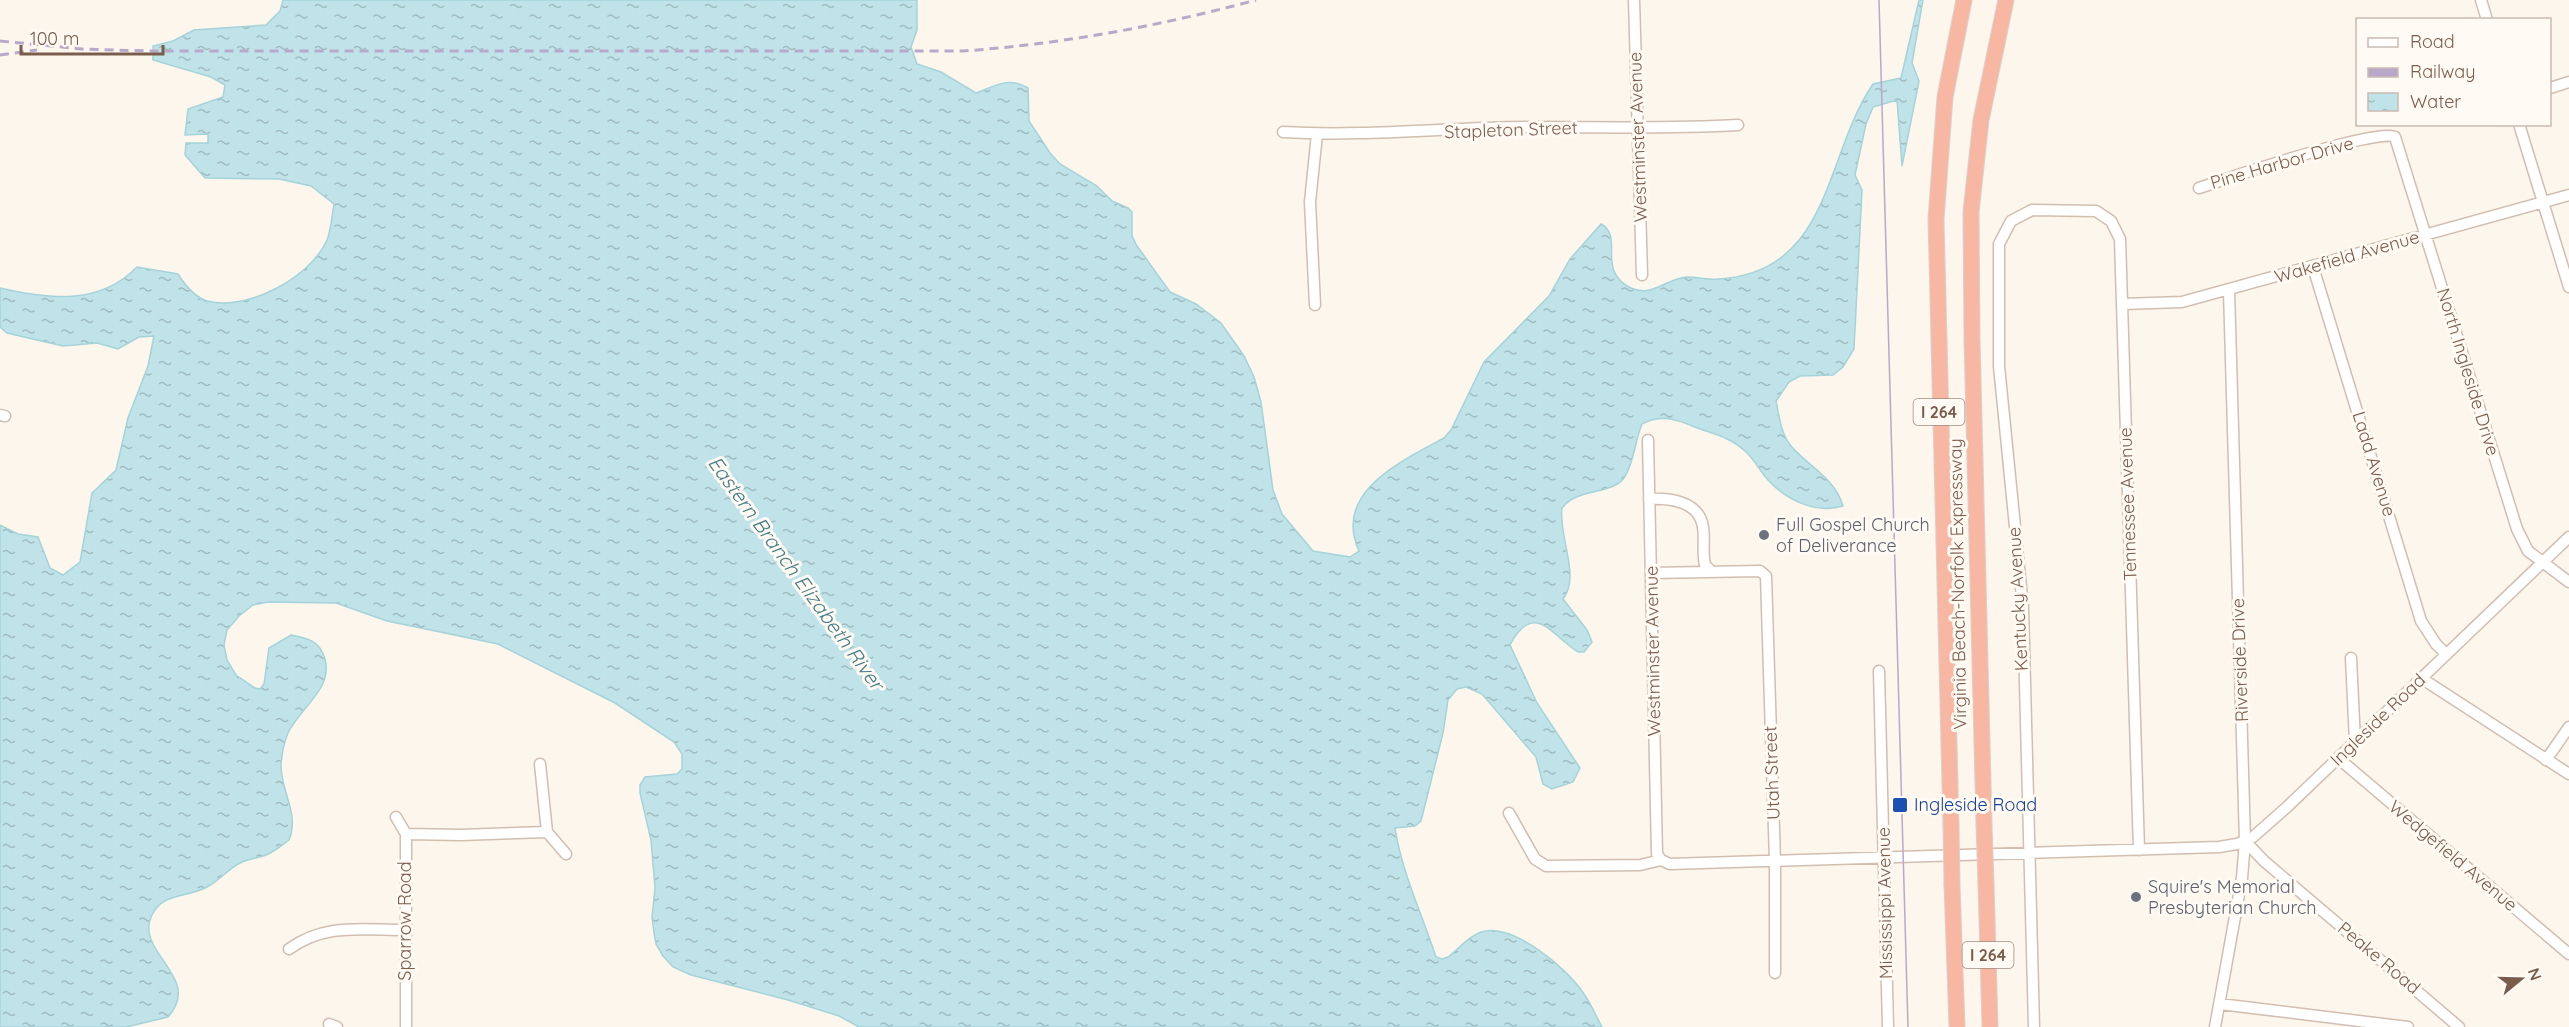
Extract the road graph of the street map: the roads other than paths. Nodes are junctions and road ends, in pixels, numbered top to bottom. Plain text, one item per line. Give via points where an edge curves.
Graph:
1 (1634, 0) edge
2 (1964, 0) edge
3 (2006, 0) edge
4 (2481, 0) edge
5 (2486, 18) edge
6 (2569, 82) edge
7 (2551, 88) edge
8 (1738, 125) dead end
9 (2521, 126) edge
10 (1637, 127) junction
11 (1283, 132) dead end
12 (1317, 134) junction
13 (2397, 141) joint
14 (2199, 188) dead end
15 (2569, 195) edge
16 (2543, 201) junction
17 (2054, 210) joint
18 (2426, 235) junction
19 (2313, 267) junction
20 (1642, 274) dead end
21 (2569, 287) edge
22 (2229, 291) junction
23 (2122, 304) junction
24 (1315, 305) dead end
25 (1648, 440) dead end
26 (1649, 499) junction
27 (2569, 537) edge
28 (2543, 562) junction
29 (1712, 572) junction
30 (1651, 573) junction
31 (2569, 582) edge
32 (2446, 654) junction
33 (2351, 658) dead end
34 (1879, 671) dead end
35 (2421, 678) junction
36 (2569, 727) edge
37 (2355, 742) junction
38 (2338, 758) junction
39 (2546, 760) junction
40 (540, 764) dead end
41 (2569, 774) edge
42 (1509, 813) dead end
43 (396, 817) dead end
44 (547, 832) junction
45 (406, 834) junction
46 (2245, 841) junction
47 (2139, 850) junction
48 (2029, 853) junction
49 (566, 854) dead end
50 (1885, 857) junction
51 (1661, 860) junction
52 (1775, 861) junction
53 (404, 930) junction
54 (289, 949) dead end
55 (2569, 954) edge
56 (1775, 973) dead end
57 (2220, 1004) junction
58 (2455, 1026) edge
59 (406, 1027) edge
60 (1888, 1027) edge
61 (1957, 1027) edge
62 (1990, 1027) edge
63 (2034, 1027) edge
64 (2215, 1027) edge
65 (2408, 1027) edge

1 - 10 street, Westminster Avenue
2 - 61 highway, Virginia Beach-Norfolk Expressway / I 264, bridge via 1945,97 1936,219
3 - 62 highway, Virginia Beach-Norfolk Expressway / I 264, bridge via 1981,120 1971,212
4 - 5 street
6 - 7 street
8 - 10 street, Stapleton Street
9 - 16 street
10 - 12 street, Stapleton Street
10 - 20 street, Westminster Avenue
11 - 12 street, Stapleton Street
12 - 24 street via 1310,202
13 - 14 street, Pine Harbor Drive via 2386,134 2245,171
13 - 18 street, North Ingleside Drive
15 - 16 street, Wakefield Avenue
16 - 18 street, Wakefield Avenue
16 - 21 street
17 - 23 street, Tennessee Avenue via 2096,212 2116,228 2120,239
17 - 48 street, Kentucky Avenue via 2032,210 2011,221 2000,236 1997,267 1999,366 2022,607
18 - 19 street, Wakefield Avenue
18 - 28 street, North Ingleside Drive via 2517,529 2528,551
19 - 22 street, Wakefield Avenue
19 - 32 street, Ladd Avenue via 2421,621
22 - 23 street, Wakefield Avenue via 2176,303
22 - 46 street, Riverside Drive
23 - 47 street, Tennessee Avenue
25 - 26 street, Westminster Avenue
26 - 29 street via 1680,501 1696,512 1703,526 1705,565
26 - 30 street, Westminster Avenue
27 - 28 street, Ingleside Road
28 - 31 street, North Ingleside Drive
28 - 32 street, Ingleside Road
29 - 30 street
29 - 52 street, Utah Street via 1764,573
30 - 51 street, Westminster Avenue via 1657,854
32 - 35 street, Ingleside Road
33 - 37 street
34 - 50 street, Mississippi Avenue
35 - 37 street, Ingleside Road
35 - 39 street
36 - 39 street
37 - 38 street, Ingleside Road
38 - 46 street, Ingleside Road
38 - 55 street, Wedgefield Avenue
39 - 41 street
40 - 44 street
42 - 51 street, Ingleside Road via 1535,859 1546,866 1640,865
43 - 45 street
44 - 45 street
44 - 49 street
45 - 53 street, Sparrow Road
46 - 47 street, Ingleside Road via 2219,847
46 - 57 street, Riverside Drive
46 - 58 street, Peake Road
47 - 48 street, Ingleside Road
48 - 50 street, Ingleside Road
48 - 63 street, Kentucky Avenue
50 - 52 street, Ingleside Road
50 - 60 street, Mississippi Avenue
51 - 52 street, Ingleside Road via 1670,864
52 - 56 street, Utah Street
53 - 54 street via 320,931
53 - 59 street, Sparrow Road
57 - 64 street, Riverside Drive
57 - 65 street

